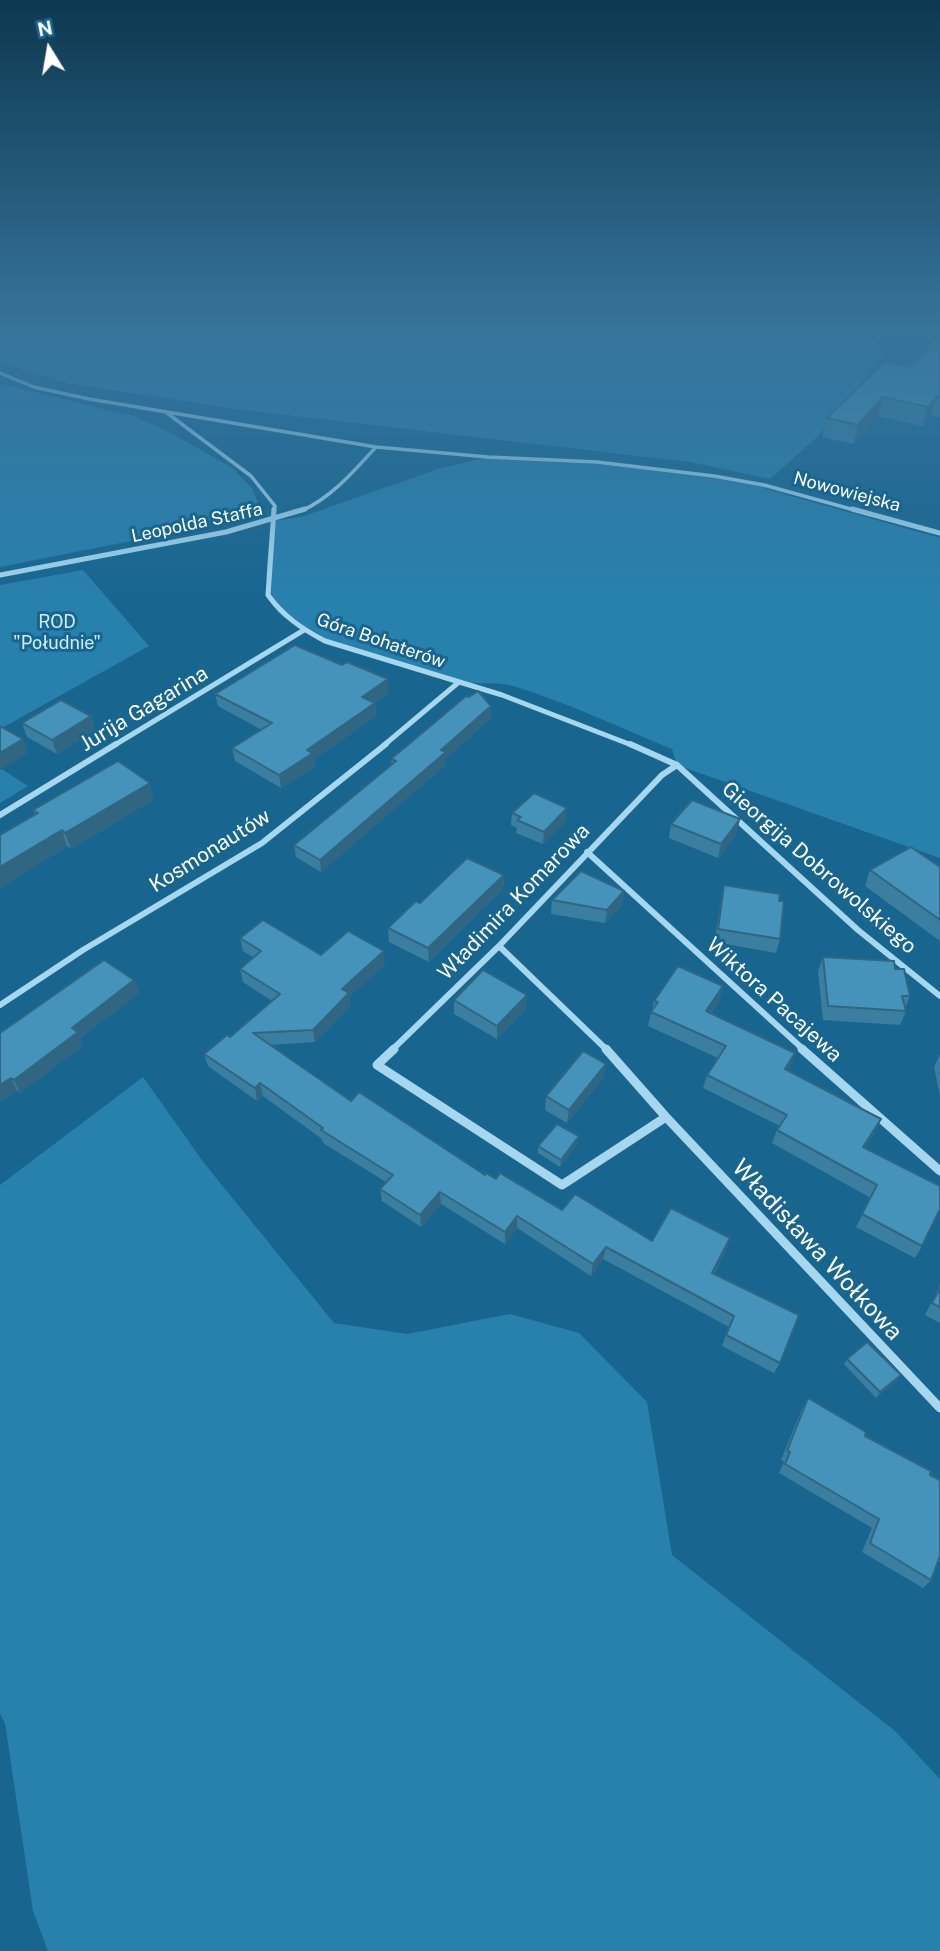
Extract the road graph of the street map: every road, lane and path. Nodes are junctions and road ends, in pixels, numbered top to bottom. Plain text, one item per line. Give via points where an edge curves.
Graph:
1 (174, 419) edge
2 (209, 419) edge
3 (376, 447) junction
4 (272, 521) junction
5 (940, 533) edge
6 (0, 575) edge
7 (304, 630) junction
8 (459, 682) junction
9 (677, 765) junction
10 (0, 815) edge
11 (587, 852) junction
12 (499, 946) junction
13 (940, 996) edge
14 (0, 1005) edge
15 (666, 1117) junction
16 (940, 1171) edge
17 (940, 1408) edge

1 - 4 street, Góra Bohaterów via 250,473 275,506
2 - 3 street, Nowowiejska
3 - 4 street, Leopolda Staffa via 312,506
3 - 5 street, Nowowiejska via 714,475
4 - 6 street, Leopolda Staffa
4 - 7 street, Góra Bohaterów via 268,595 280,612
7 - 8 street, Góra Bohaterów
7 - 10 street, Jurija Gagarina
8 - 9 street, Góra Bohaterów
8 - 14 street, Kosmonautów via 262,843
9 - 11 street, Władimira Komarowa
9 - 13 street, Gieorgija Dobrowolskiego via 858,930
11 - 12 street, Władimira Komarowa
11 - 16 street, Wiktora Pacajewa
12 - 15 street, Władisława Wołkowa via 581,1024
12 - 15 street, Władimira Komarowa via 377,1065 562,1185
15 - 17 street, Władisława Wołkowa

